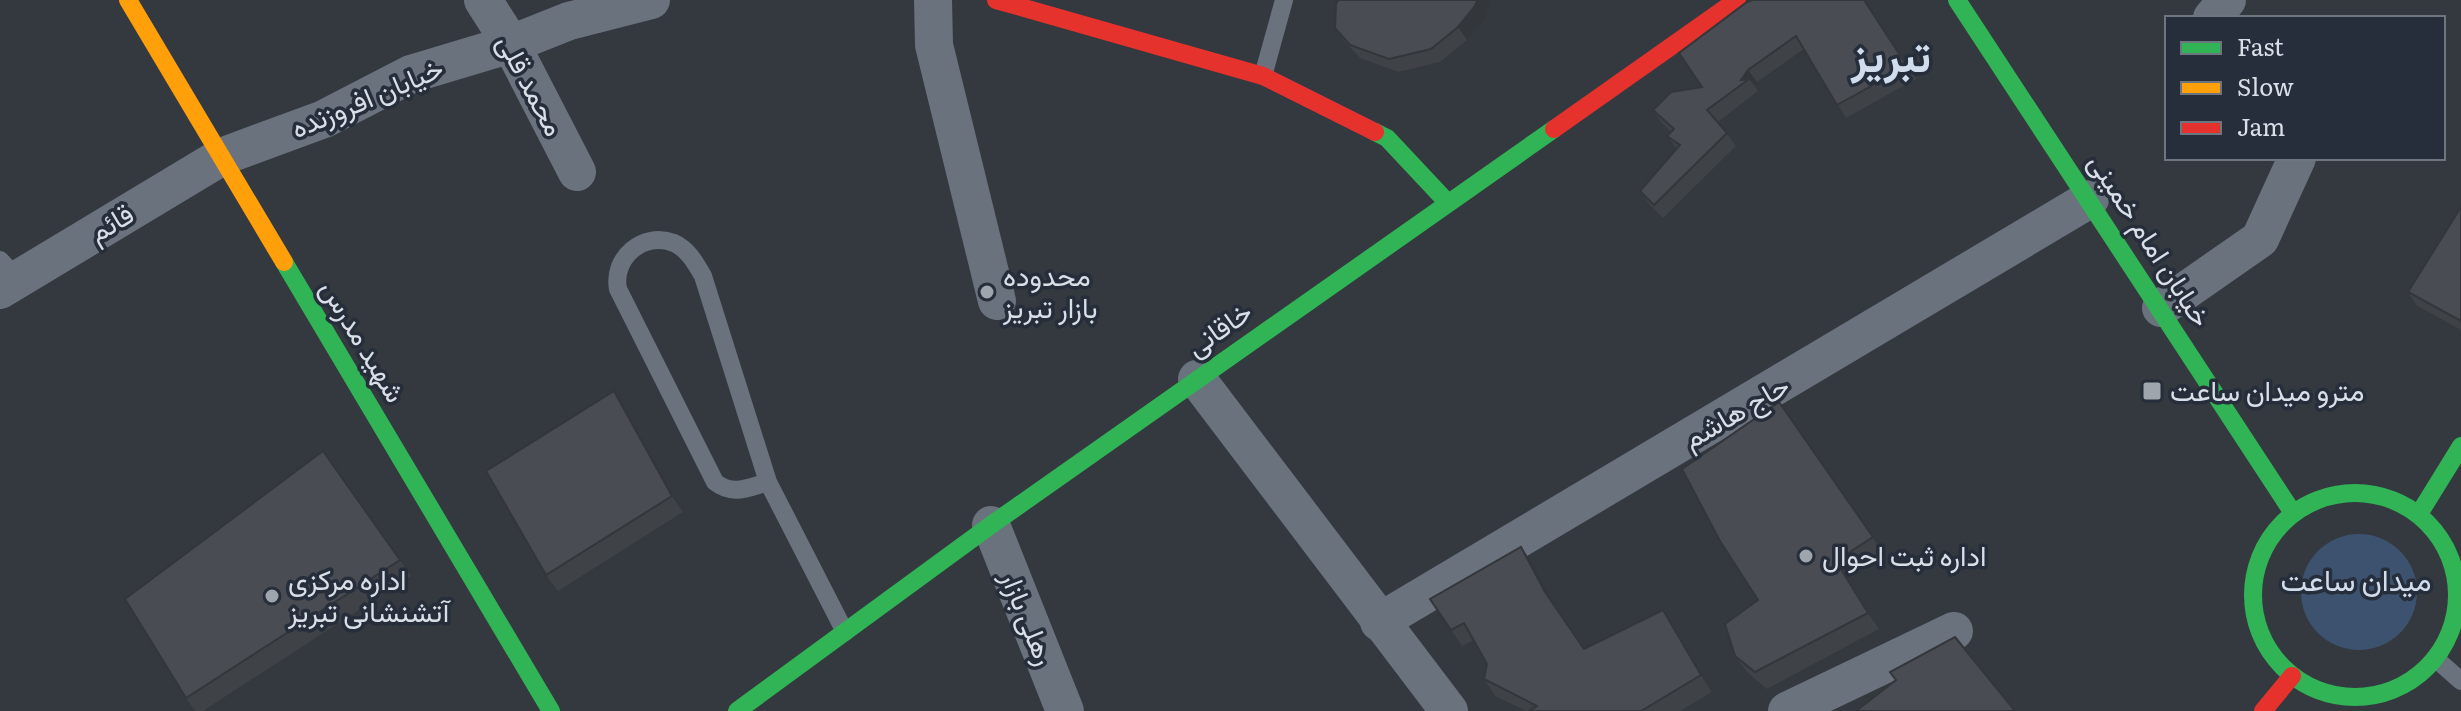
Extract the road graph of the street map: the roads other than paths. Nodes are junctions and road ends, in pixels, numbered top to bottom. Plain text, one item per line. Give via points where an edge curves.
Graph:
1 (128, 0) edge
2 (483, 0) edge
3 (651, 0) edge
4 (933, 0) edge
5 (996, 0) edge
6 (1284, 0) edge
7 (1737, 0) edge
8 (1957, 0) edge
9 (2227, 0) edge
10 (2214, 16) edge
11 (511, 44) junction
12 (1263, 76) junction
13 (221, 157) junction
14 (2296, 160) edge
15 (577, 172) dead end
16 (2090, 199) junction
17 (1447, 202) junction
18 (6, 277) edge
19 (997, 301) dead end
20 (2161, 308) junction
21 (1197, 379) junction
22 (2461, 446) edge
23 (768, 482) junction
24 (2293, 513) junction
25 (2419, 514) junction
26 (991, 525) junction
27 (1379, 622) junction
28 (1954, 631) dead end
29 (845, 632) junction
30 (2455, 640) edge
31 (2436, 659) junction
32 (2292, 676) junction
33 (2461, 681) edge
34 (551, 711) edge
35 (737, 711) edge
36 (1065, 711) edge
37 (1449, 711) edge
38 (1787, 711) edge
39 (2263, 711) edge

1 - 13 main road, شهید مدرس
2 - 11 street, محمد قلی
3 - 11 street, خیابان افروزنده via 569,21
4 - 19 street via 934,45
5 - 12 main road
6 - 12 lane
7 - 17 main road, خاقانی
8 - 16 main road, خیابان امام خمینی
9 - 10 street
11 - 13 street, خیابان افروزنده via 411,74 324,119
11 - 15 street, محمد قلی
12 - 17 main road via 1387,138
13 - 18 street, قائم
13 - 34 main road, شهید مدرس
14 - 20 street via 2260,239
16 - 20 main road, خیابان امام خمینی
16 - 27 street, حاج هاشم
17 - 21 main road, خاقانی
20 - 24 main road, خیابان امام خمینی
21 - 26 main road, خاقانی
21 - 27 street
22 - 25 main road
23 - 23 lane via 735,492 715,482 618,289 616,272 635,247 657,241 675,244 703,276
23 - 29 lane
24 - 25 main road via 2343,493 2370,493
24 - 32 main road via 2261,554 2253,580 2260,633
25 - 30 main road via 2437,533 2454,570
26 - 29 main road, خاقانی
26 - 36 street, رهلی بازار
27 - 37 street
28 - 38 street
29 - 35 main road, خاقانی
30 - 31 main road
31 - 32 main road via 2394,690 2368,697 2341,697
31 - 33 lane
32 - 39 main road

